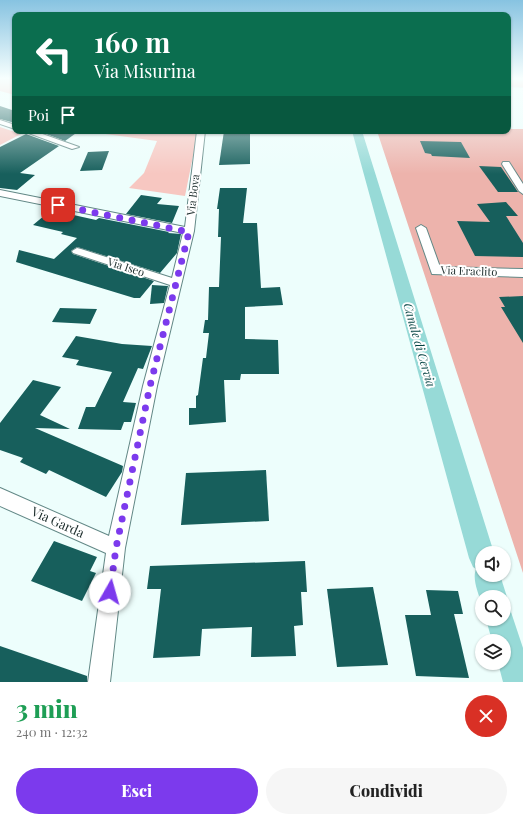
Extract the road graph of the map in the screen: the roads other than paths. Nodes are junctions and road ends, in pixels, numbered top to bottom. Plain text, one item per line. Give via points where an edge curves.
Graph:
1 (0, 122) edge
2 (12, 126) edge
3 (36, 134) edge
4 (201, 134) edge
5 (75, 147) dead end
6 (506, 164) dead end
7 (523, 191) edge
8 (0, 193) edge
9 (421, 228) dead end
10 (189, 232) junction
11 (77, 251) dead end
12 (523, 273) edge
13 (175, 283) junction
14 (0, 497) edge
15 (116, 548) junction
16 (99, 682) edge

1 - 2 street
3 - 5 street
4 - 10 street, Via Bova
6 - 7 street
8 - 10 street
9 - 12 street, Via Eraclito via 436,271
10 - 13 street, Via Bova
11 - 13 street, Via Iseo
13 - 15 street, Via Bova via 150,386
14 - 15 street, Via Garda
15 - 16 street, Via Bova

